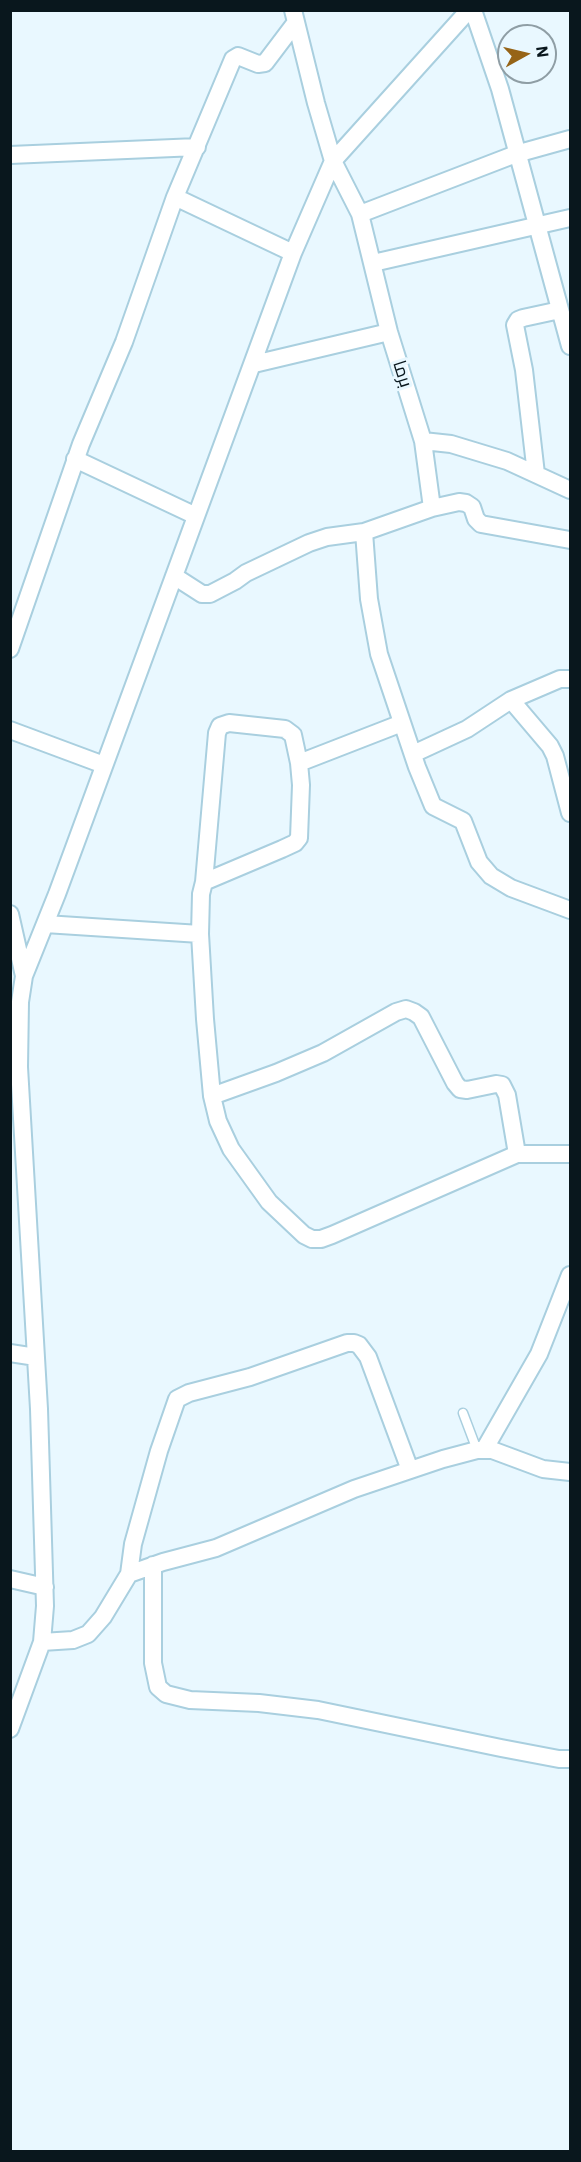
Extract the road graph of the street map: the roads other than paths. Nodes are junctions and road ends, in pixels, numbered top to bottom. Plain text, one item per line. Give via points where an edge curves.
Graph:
1 (471, 10) edge
2 (294, 16) edge
3 (570, 139) edge
4 (197, 147) junction
5 (516, 154) junction
6 (10, 155) edge
7 (333, 161) junction
8 (176, 197) junction
9 (360, 214) junction
10 (570, 218) edge
11 (536, 228) junction
12 (293, 253) junction
13 (373, 263) junction
14 (560, 310) junction
15 (568, 328) edge
16 (389, 332) junction
17 (570, 346) edge
18 (254, 364) junction
19 (423, 441) junction
20 (75, 459) junction
21 (536, 474) junction
22 (570, 490) edge
23 (432, 508) junction
24 (196, 516) junction
25 (364, 532) junction
26 (570, 540) edge
27 (174, 576) junction
28 (10, 649) edge
29 (570, 679) edge
30 (511, 700) junction
31 (402, 723) junction
32 (10, 730) edge
33 (413, 754) junction
34 (299, 763) junction
35 (104, 765) junction
36 (570, 813) edge
37 (204, 882) junction
38 (570, 910) edge
39 (10, 914) edge
40 (45, 924) junction
41 (200, 934) junction
42 (24, 976) junction
43 (15, 1002) edge
44 (212, 1096) junction
45 (517, 1154) junction
46 (570, 1154) edge
47 (570, 1275) edge
48 (10, 1353) edge
49 (36, 1357) junction
50 (463, 1413) dead end
51 (480, 1450) junction
52 (569, 1469) edge
53 (410, 1470) junction
54 (153, 1565) junction
55 (129, 1574) junction
56 (10, 1579) edge
57 (45, 1587) junction
58 (42, 1642) junction
59 (11, 1724) edge
60 (570, 1759) edge

1 - 5 street via 500,89
1 - 7 street
2 - 4 street via 265,63 238,56 233,59
2 - 7 street, برما
3 - 5 street
4 - 6 street
4 - 8 street
5 - 9 street
5 - 11 street
7 - 9 street, برما
7 - 12 street
8 - 12 street
8 - 20 street via 124,342
9 - 13 street, برما
10 - 11 street
11 - 13 street
11 - 14 street
12 - 18 street
13 - 16 street, برما
14 - 15 street
14 - 21 street via 523,318 516,325
15 - 17 street
16 - 18 street
16 - 19 street, برما
18 - 24 street
19 - 21 street via 452,444
19 - 23 street, برما
20 - 24 street
20 - 28 street
21 - 22 street
23 - 25 street
23 - 26 street via 466,503 481,524
24 - 27 street
25 - 27 street via 309,543 210,594 202,594
25 - 31 street via 369,599 379,654
27 - 35 street
29 - 30 street via 560,679
30 - 33 street via 467,729
30 - 36 street via 550,746
31 - 33 street
31 - 34 street
32 - 35 street
33 - 38 street via 433,806 462,821 487,873 511,888
34 - 37 street via 299,838
34 - 37 street via 293,735 285,729 229,723 220,726
35 - 40 street
37 - 41 street
39 - 42 street
40 - 41 street
40 - 42 street
41 - 44 street
42 - 43 street
43 - 49 street
44 - 45 street via 231,1149 269,1202 312,1239 332,1235
44 - 45 street via 323,1053 406,1009 421,1017 460,1089 502,1085
45 - 46 street
47 - 51 street via 539,1354
48 - 49 street
49 - 57 street
50 - 51 lane
51 - 52 street via 492,1450 543,1469
51 - 53 street
53 - 54 street via 354,1489 216,1548
53 - 55 street via 368,1358 354,1342 189,1393 177,1399 162,1441 133,1544
54 - 55 street
54 - 60 street via 153,1663 158,1687 166,1694 190,1700 318,1710
55 - 58 street via 88,1634 73,1640
56 - 57 street
57 - 58 street
58 - 59 street

